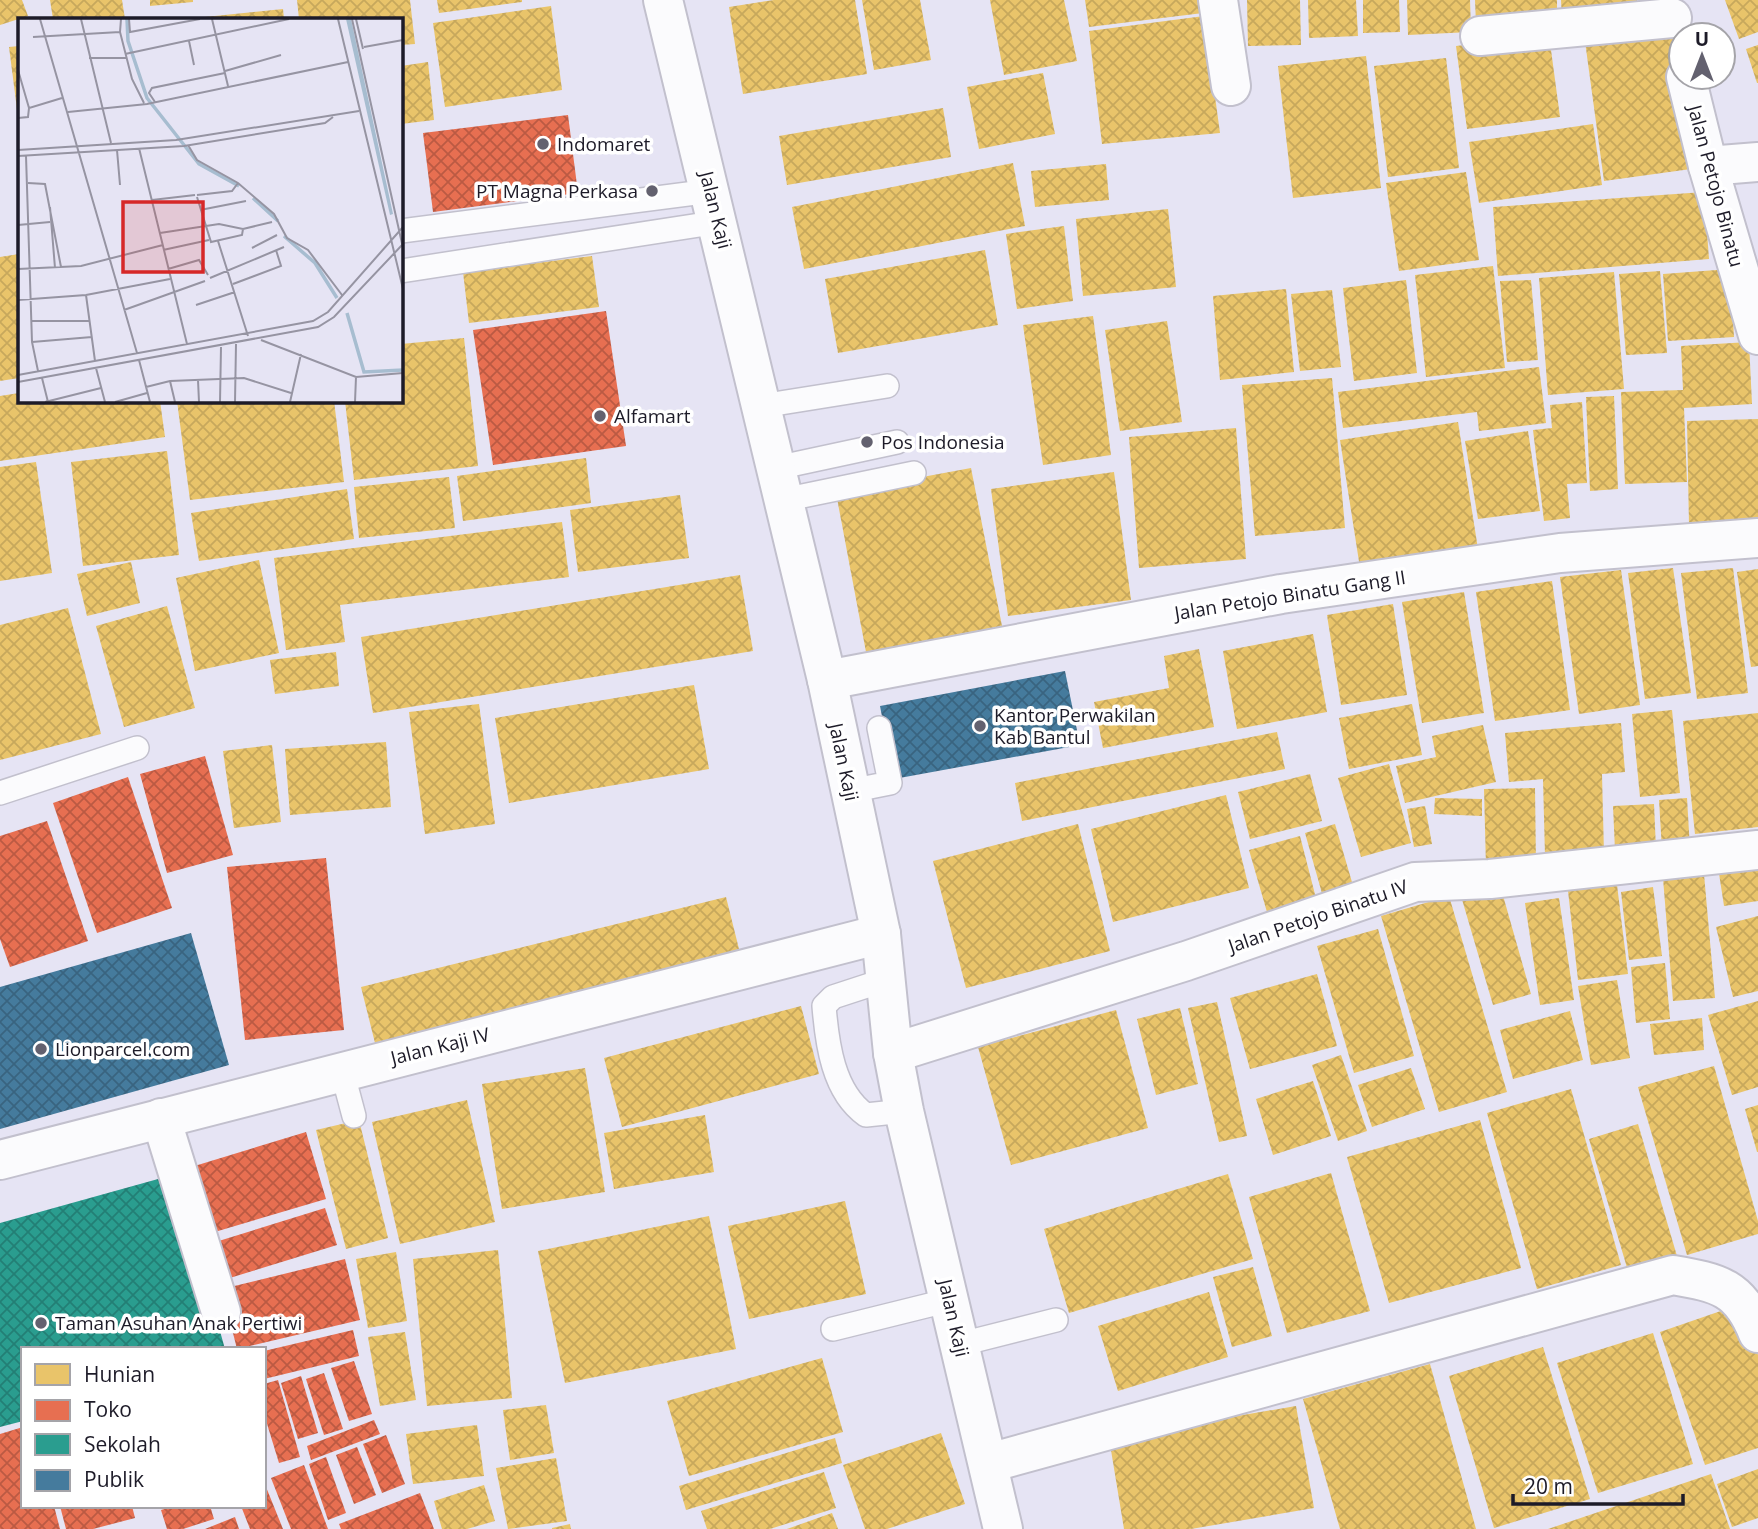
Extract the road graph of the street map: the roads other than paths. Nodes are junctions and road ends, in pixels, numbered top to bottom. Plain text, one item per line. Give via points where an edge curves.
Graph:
1 (663, 0) edge
2 (1219, 0) edge
3 (1669, 9) edge
4 (1480, 36) dead end
5 (1231, 86) dead end
6 (1689, 91) edge
7 (1758, 162) edge
8 (1708, 166) junction
9 (715, 206) junction
10 (402, 231) edge
11 (402, 271) edge
12 (1752, 293) edge
13 (1758, 335) edge
14 (887, 386) dead end
15 (762, 406) junction
16 (897, 442) dead end
17 (914, 473) dead end
18 (780, 484) junction
19 (1758, 538) edge
20 (827, 680) junction
21 (879, 728) dead end
22 (137, 748) dead end
23 (850, 791) junction
24 (0, 793) edge
25 (1758, 850) edge
26 (881, 934) junction
27 (885, 980) junction
28 (893, 1053) junction
29 (342, 1071) junction
30 (904, 1111) junction
31 (354, 1116) dead end
32 (162, 1118) junction
33 (0, 1160) edge
34 (950, 1300) junction
35 (221, 1312) dead end
36 (1056, 1320) dead end
37 (833, 1329) dead end
38 (1758, 1333) edge
39 (961, 1344) junction
40 (989, 1463) junction
41 (1003, 1529) edge

1 - 9 street, Jalan Kaji
2 - 5 street
3 - 4 street
6 - 8 street, Jalan Petojo Binatu
7 - 8 street
8 - 12 street, Jalan Petojo Binatu
9 - 10 lane
9 - 11 lane
9 - 15 street, Jalan Kaji
12 - 13 street, Jalan Petojo Binatu
14 - 15 lane
15 - 18 street, Jalan Kaji
16 - 18 lane
17 - 18 lane
18 - 20 street, Jalan Kaji
19 - 20 street, Jalan Petojo Binatu Gang II via 1560,553 1281,594
20 - 23 street, Jalan Kaji
21 - 23 lane via 890,783
22 - 24 lane
23 - 26 street, Jalan Kaji
25 - 28 street, Jalan Petojo Binatu IV via 1415,882 1186,961
26 - 27 street, Jalan Kaji
26 - 29 street, Jalan Kaji IV
27 - 28 street, Jalan Kaji
27 - 30 lane via 833,998 824,1006 827,1036 839,1079 857,1109 866,1115
28 - 30 street, Jalan Kaji
29 - 31 lane
29 - 32 street, Jalan Kaji IV
30 - 34 street, Jalan Kaji
32 - 33 street, Jalan Kaji IV
32 - 35 street
34 - 37 lane
34 - 39 street, Jalan Kaji
36 - 39 lane
38 - 40 street via 1749,1311 1734,1293 1711,1282 1673,1275
39 - 40 street, Jalan Kaji
40 - 41 street, Jalan Kaji

